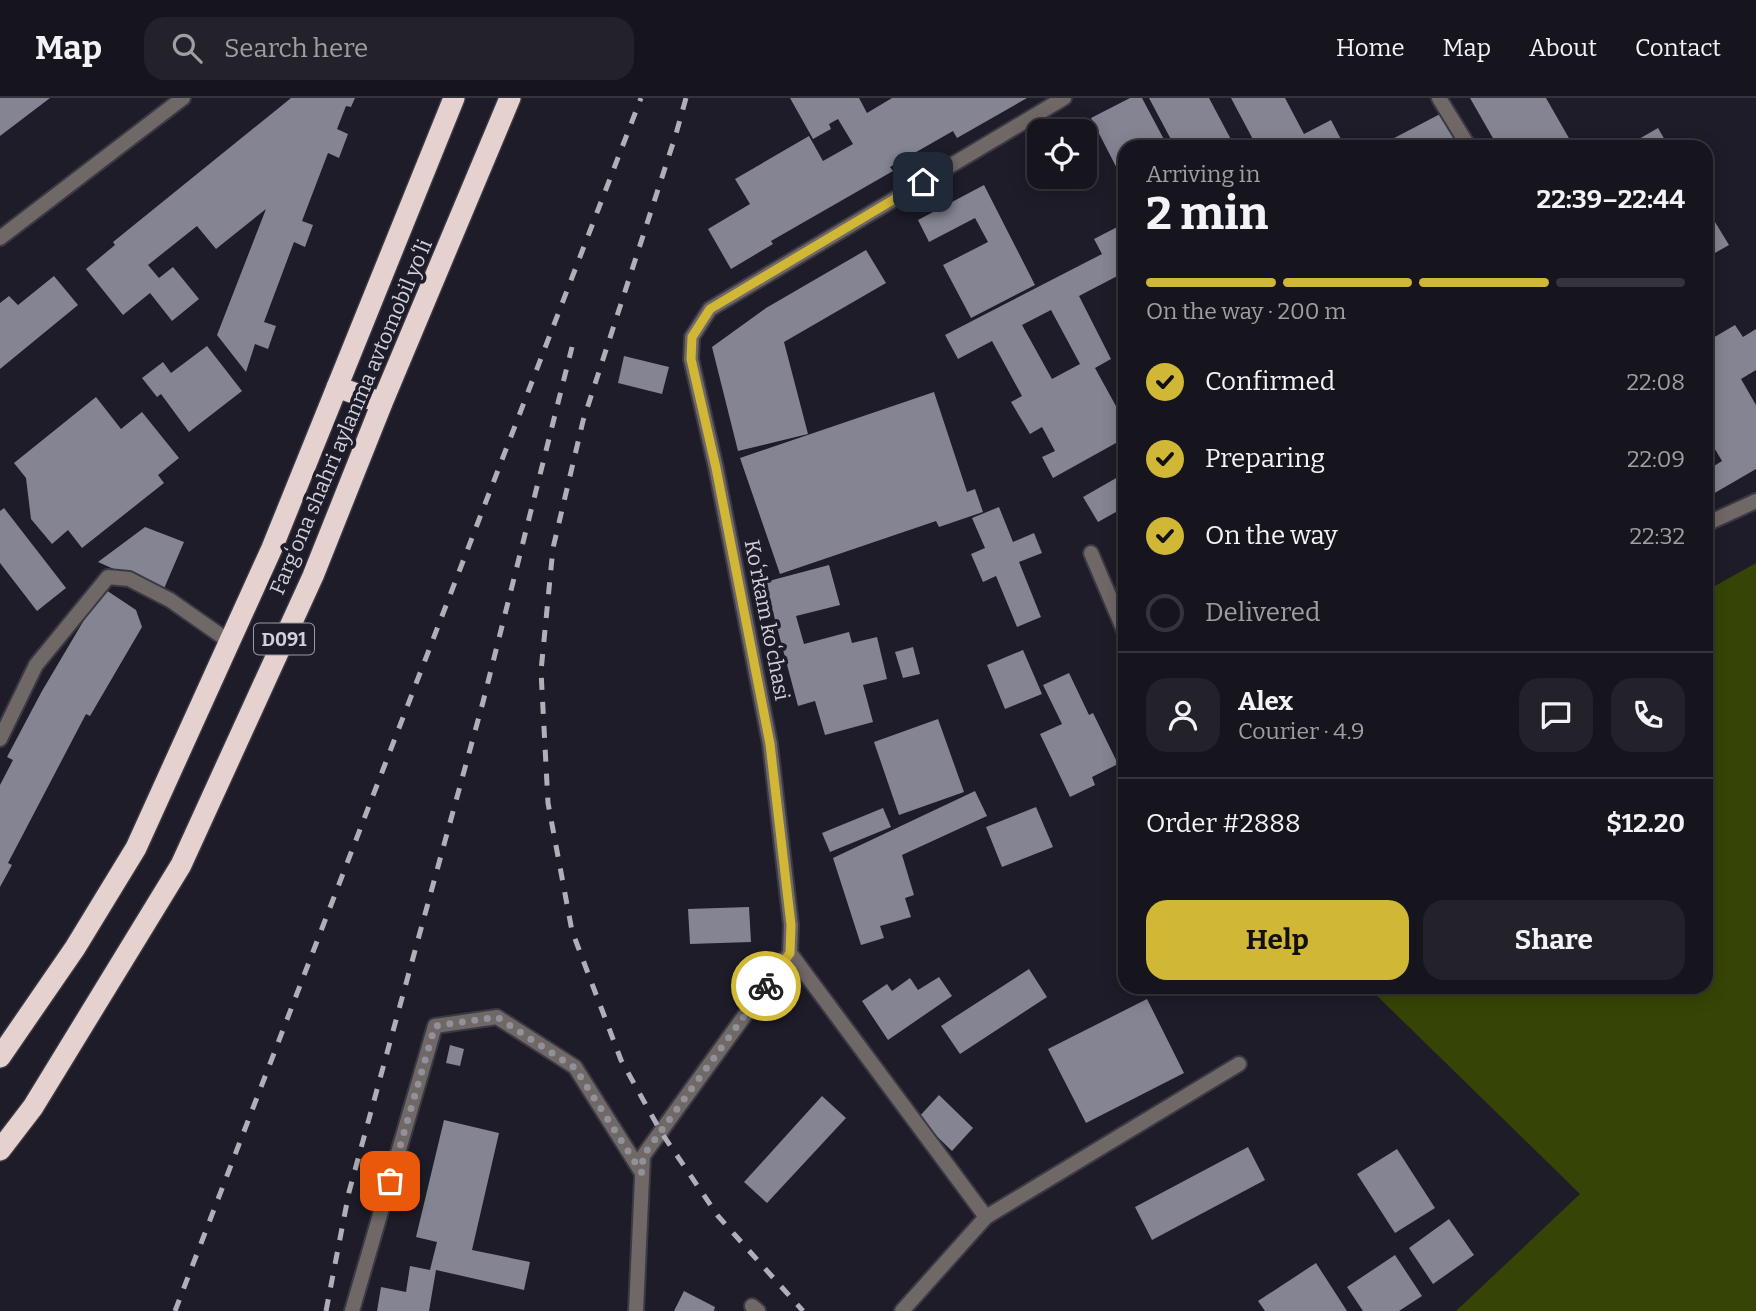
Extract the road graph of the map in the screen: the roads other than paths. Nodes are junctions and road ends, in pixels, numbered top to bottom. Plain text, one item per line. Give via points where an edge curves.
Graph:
1 (183, 98) edge
2 (454, 98) edge
3 (510, 98) edge
4 (1064, 98) edge
5 (1439, 98) edge
6 (1465, 140) edge
7 (0, 238) edge
8 (337, 387) junction
9 (382, 403) junction
10 (1756, 501) edge
11 (1713, 521) edge
12 (1091, 553) dead end
13 (1118, 617) edge
14 (230, 642) junction
15 (0, 739) edge
16 (790, 953) junction
17 (0, 1057) edge
18 (1239, 1063) dead end
19 (0, 1150) edge
20 (642, 1173) junction
21 (986, 1217) junction
22 (352, 1311) edge
23 (636, 1311) edge
24 (902, 1311) edge

1 - 7 street
2 - 8 highway, Fargʻona shahri aylanma avtomobil yoʻli / D091
3 - 9 highway, Fargʻona shahri aylanma avtomobil yoʻli / D091
4 - 16 street, Koʻrkam koʻchasi via 710,309 692,337 691,359 770,744 791,925
5 - 6 street
8 - 9 highway
8 - 14 highway, Fargʻona shahri aylanma avtomobil yoʻli / D091
9 - 19 highway, Fargʻona shahri aylanma avtomobil yoʻli / D091 via 313,576 181,864 33,1107
10 - 11 street
12 - 13 street
14 - 15 street via 170,600 129,579 108,577 36,665
14 - 17 highway, Fargʻona shahri aylanma avtomobil yoʻli / D091 via 136,848
16 - 20 street via 643,1156
16 - 21 street
18 - 21 street
20 - 22 street via 575,1068 497,1017 435,1026
20 - 23 street
21 - 24 street

